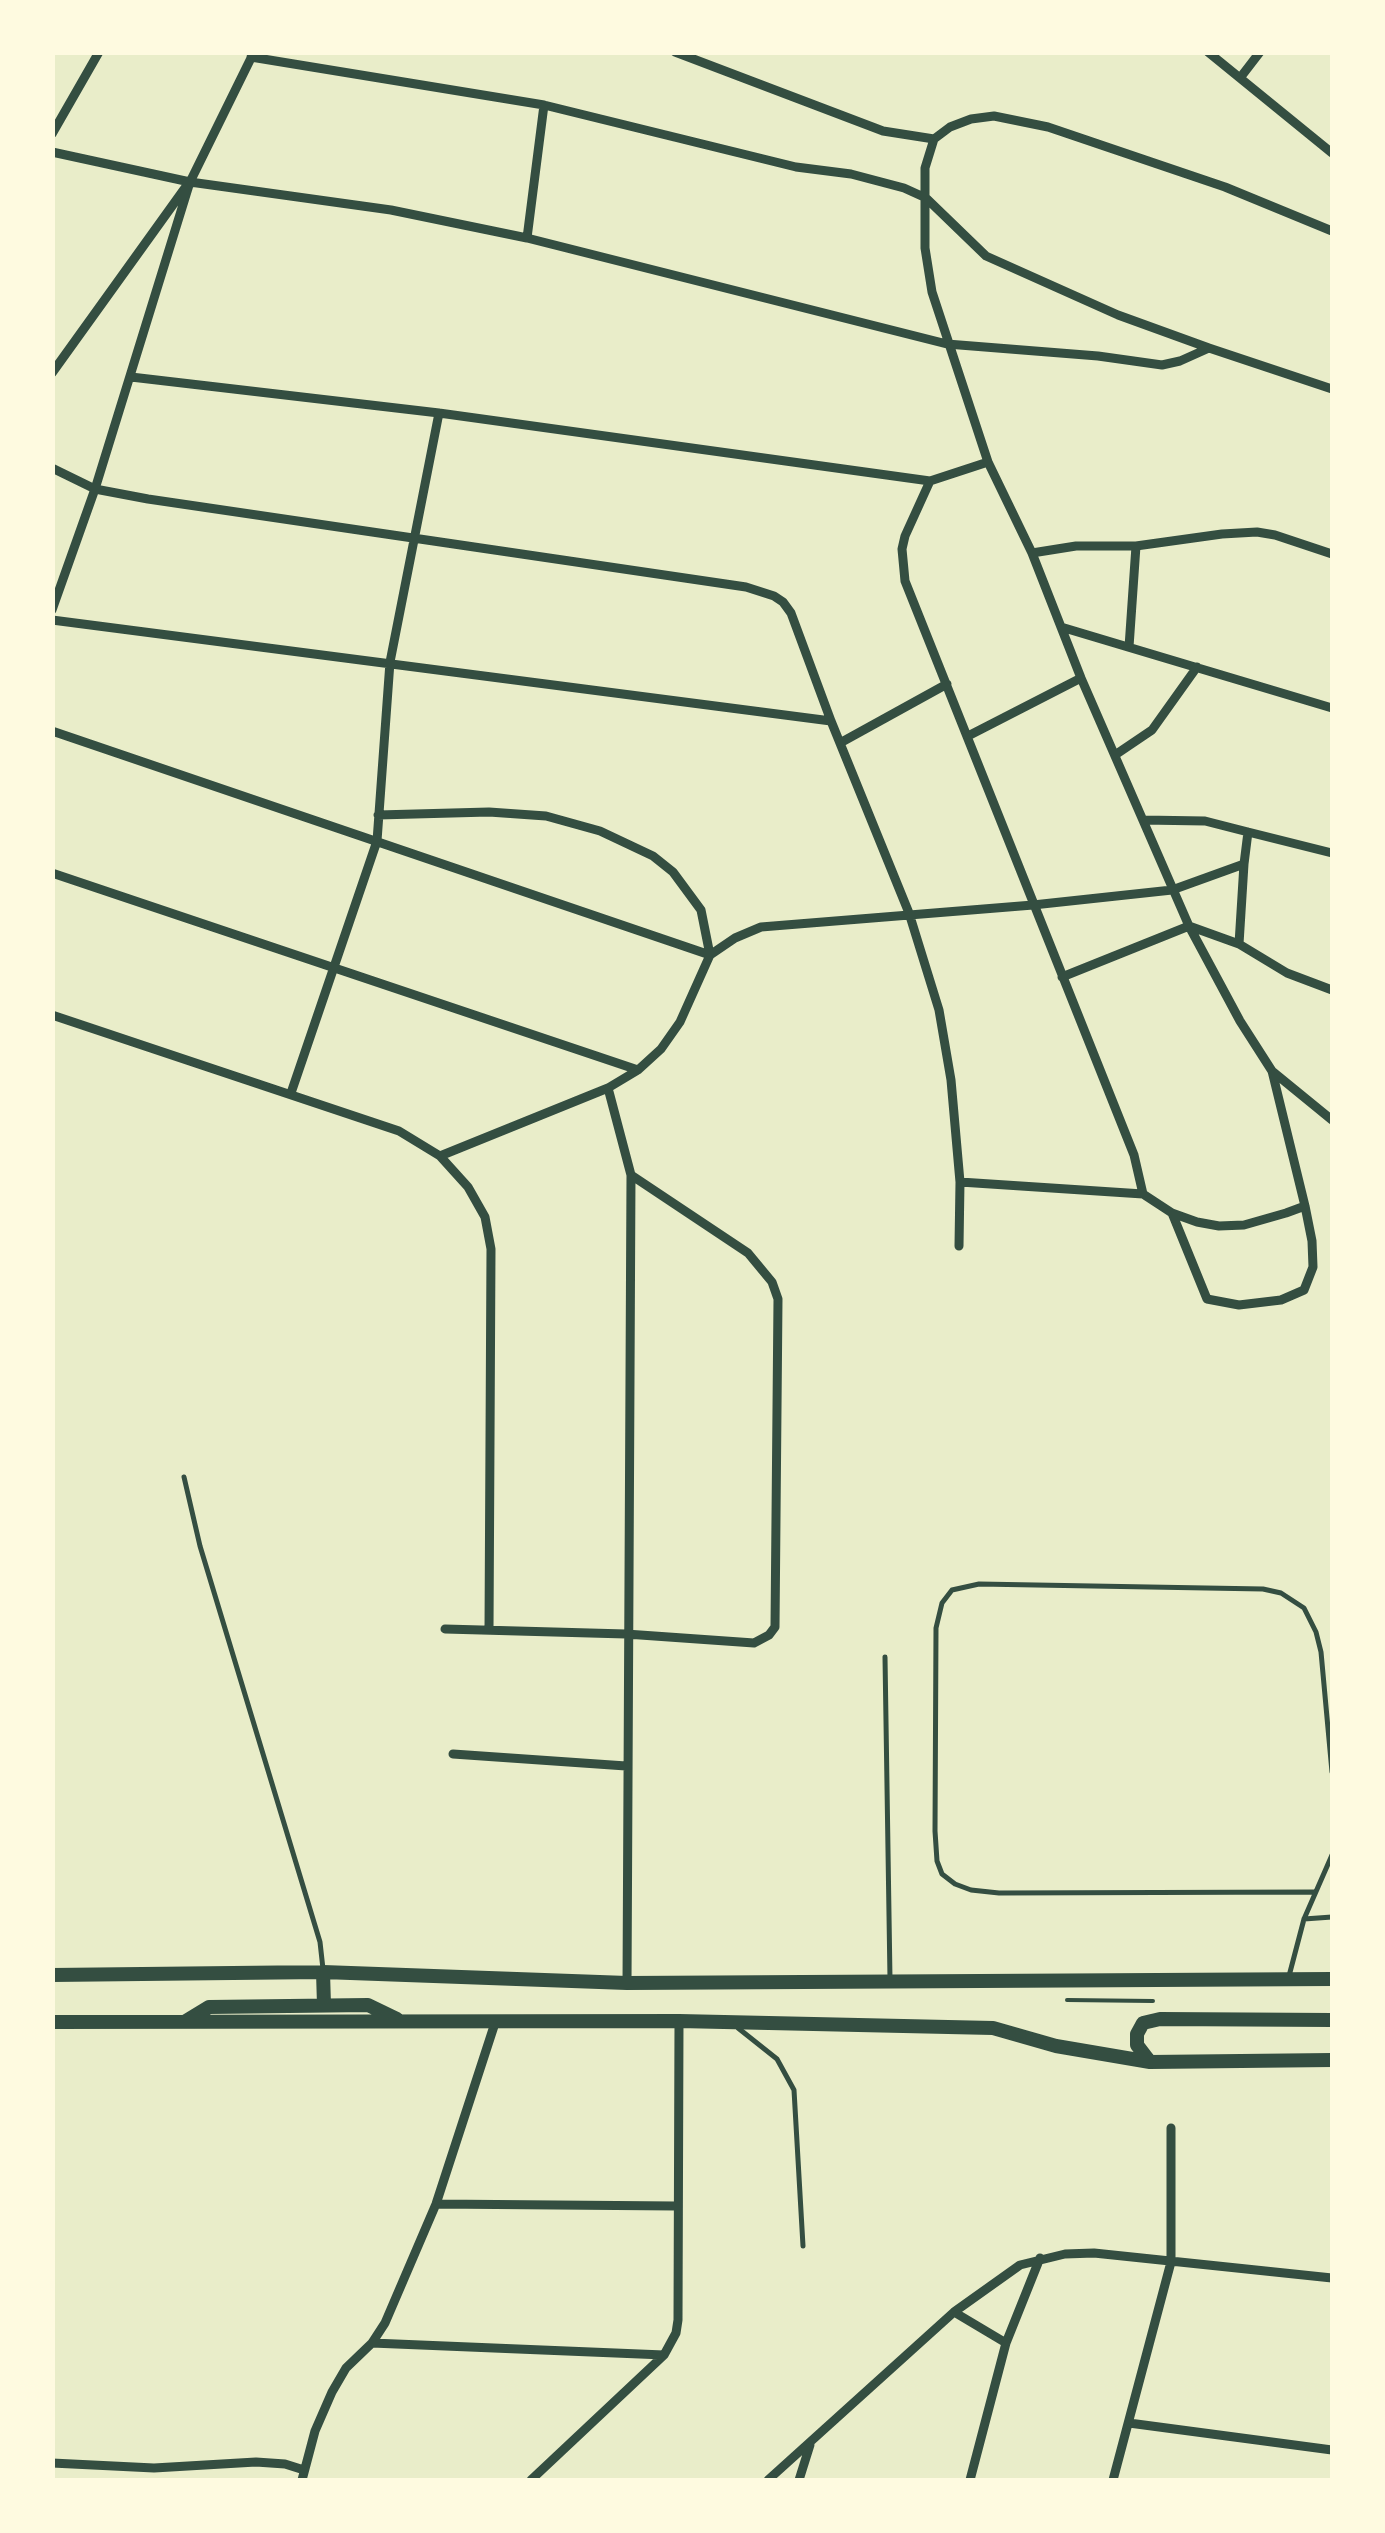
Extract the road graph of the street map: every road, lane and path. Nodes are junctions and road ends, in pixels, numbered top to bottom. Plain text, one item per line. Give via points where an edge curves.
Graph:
1 (99, 52) edge
2 (674, 52) edge
3 (1208, 52) edge
4 (1260, 52) edge
5 (252, 54) edge
6 (1240, 78) junction
7 (544, 105) junction
8 (52, 134) edge
9 (934, 139) junction
10 (52, 152) edge
11 (1332, 153) edge
12 (190, 182) junction
13 (926, 198) junction
14 (1332, 231) edge
15 (527, 238) junction
16 (946, 344) junction
17 (1209, 348) junction
18 (52, 373) edge
19 (131, 377) junction
20 (1332, 389) edge
21 (439, 413) junction
22 (988, 462) junction
23 (52, 468) edge
24 (930, 481) junction
25 (95, 488) junction
26 (416, 539) junction
27 (1136, 546) junction
28 (1032, 553) junction
29 (1332, 554) edge
30 (52, 610) edge
31 (52, 620) edge
32 (1061, 627) junction
33 (1129, 647) junction
34 (390, 662) junction
35 (1197, 668) junction
36 (1081, 678) junction
37 (947, 684) junction
38 (1332, 708) edge
39 (831, 721) junction
40 (52, 732) edge
41 (968, 736) junction
42 (840, 743) junction
43 (1115, 756) junction
44 (378, 814) junction
45 (1143, 820) junction
46 (1248, 832) junction
47 (377, 840) junction
48 (1332, 853) edge
49 (1244, 864) junction
50 (52, 873) edge
51 (1172, 890) junction
52 (1033, 906) junction
53 (910, 913) junction
54 (1190, 926) junction
55 (1239, 944) junction
56 (710, 955) junction
57 (334, 970) junction
58 (1062, 977) junction
59 (1332, 990) edge
60 (52, 1014) edge
61 (638, 1070) junction
62 (1272, 1071) junction
63 (608, 1088) junction
64 (291, 1093) junction
65 (1332, 1120) edge
66 (440, 1156) junction
67 (630, 1174) junction
68 (960, 1182) junction
69 (1143, 1194) junction
70 (1305, 1206) junction
71 (1172, 1213) junction
72 (959, 1246) dead end
73 (184, 1477) dead end
74 (445, 1629) dead end
75 (489, 1630) junction
76 (626, 1634) junction
77 (885, 1657) dead end
78 (453, 1754) dead end
79 (626, 1766) junction
80 (1332, 1772) edge
81 (1332, 1855) edge
82 (1314, 1892) junction
83 (1332, 1917) edge
84 (1304, 1919) junction
85 (323, 1972) junction
86 (52, 1975) edge
87 (1288, 1979) junction
88 (1332, 1979) edge
89 (890, 1981) junction
90 (627, 1983) junction
91 (324, 2005) junction
92 (1332, 2020) edge
93 (679, 2021) junction
94 (52, 2022) edge
95 (185, 2022) junction
96 (405, 2022) junction
97 (495, 2023) junction
98 (732, 2023) junction
99 (1332, 2060) edge
100 (1150, 2062) junction
101 (1171, 2128) dead end
102 (436, 2204) junction
103 (676, 2206) junction
104 (802, 2246) dead end
105 (1040, 2258) junction
106 (1171, 2262) junction
107 (1332, 2278) edge
108 (954, 2312) junction
109 (372, 2342) junction
110 (1006, 2343) junction
111 (664, 2355) junction
112 (1129, 2424) junction
113 (810, 2443) junction
114 (1332, 2450) edge
115 (52, 2463) edge
116 (154, 2468) junction
117 (303, 2475) edge
118 (154, 2480) edge
119 (531, 2480) edge
120 (768, 2480) edge
121 (799, 2480) edge
122 (970, 2480) edge
123 (1114, 2480) edge

1 - 8 street
2 - 9 street via 883,132
3 - 6 street
4 - 6 street
5 - 7 street
5 - 12 street
6 - 11 street
7 - 13 street via 796,167 852,174
7 - 15 street
9 - 13 street via 925,168
9 - 14 street via 971,118 1048,128
10 - 12 street
12 - 15 street via 391,210
12 - 18 street
12 - 19 street
13 - 16 street via 925,248
13 - 17 street via 986,256
15 - 16 street
16 - 17 street via 1162,365
16 - 22 street
17 - 20 street
19 - 21 street
19 - 25 street
21 - 24 street
21 - 26 street
22 - 24 street
22 - 28 street
23 - 25 street
24 - 37 street via 906,536 902,565
25 - 26 street
25 - 30 street
26 - 34 street
26 - 39 street via 774,596 791,613
27 - 28 street
27 - 29 street via 1258,532
27 - 33 street
28 - 32 street
31 - 34 street
32 - 33 street
32 - 36 street
33 - 35 street
34 - 39 street
34 - 44 street
35 - 38 street
35 - 43 street via 1152,730
36 - 41 street
36 - 43 street
37 - 41 street
37 - 42 street
39 - 42 street
40 - 47 street
41 - 52 street
42 - 53 street
43 - 45 street
44 - 47 street
44 - 56 street via 546,816 600,831 673,872 701,910
45 - 46 street via 1205,821
45 - 51 street
46 - 48 street
46 - 49 street
47 - 56 street
47 - 57 street
49 - 51 street
49 - 55 street
50 - 57 street
51 - 52 street
51 - 54 street
52 - 53 street
52 - 58 street
53 - 56 street via 761,927
53 - 68 street via 940,1010
54 - 55 street
54 - 58 street
54 - 62 street
55 - 59 street
56 - 61 street via 680,1022
57 - 61 street
57 - 64 street
58 - 69 street via 1134,1155
60 - 64 street
61 - 63 street
62 - 65 street
62 - 70 street
63 - 66 street
63 - 67 street
64 - 66 street via 399,1131
66 - 75 street via 486,1217 491,1250
67 - 76 street
67 - 76 street via 748,1253 778,1299 777,1616 769,1635 754,1643
68 - 69 street
68 - 72 street
69 - 71 street
70 - 71 street via 1231,1225
70 - 71 street via 1313,1267 1304,1290 1239,1305 1207,1298
73 - 85 lane via 320,1942
74 - 75 street
75 - 76 street
76 - 79 street
77 - 89 lane
78 - 79 street
79 - 90 street
80 - 82 lane via 1316,1632 1304,1608 1281,1593 979,1584 952,1590 936,1616 937,1861 955,1884 999,1893
81 - 82 lane
82 - 84 lane
83 - 84 lane
84 - 87 lane
85 - 86 main road
85 - 90 main road
85 - 91 main road
87 - 88 main road
87 - 89 main road
89 - 90 main road
91 - 95 main road via 209,2006
91 - 96 main road via 368,2006
92 - 100 main road via 1160,2019 1143,2023 1137,2034 1137,2046
93 - 97 main road
93 - 98 main road
93 - 103 street
94 - 95 main road
95 - 96 main road
96 - 97 main road
97 - 102 street
98 - 100 main road via 993,2028
98 - 104 lane via 777,2059 794,2090
99 - 100 main road
101 - 106 street
102 - 103 street
102 - 109 street
103 - 111 street via 678,2320
105 - 106 street via 1094,2253
105 - 108 street
105 - 110 street
106 - 107 street
106 - 112 street
108 - 110 street
108 - 113 street
109 - 111 street
109 - 117 street via 332,2392
110 - 122 street
111 - 119 street
112 - 114 street
112 - 123 street
113 - 120 street
113 - 121 street
115 - 116 street
116 - 117 street via 256,2462 284,2464
116 - 118 street

